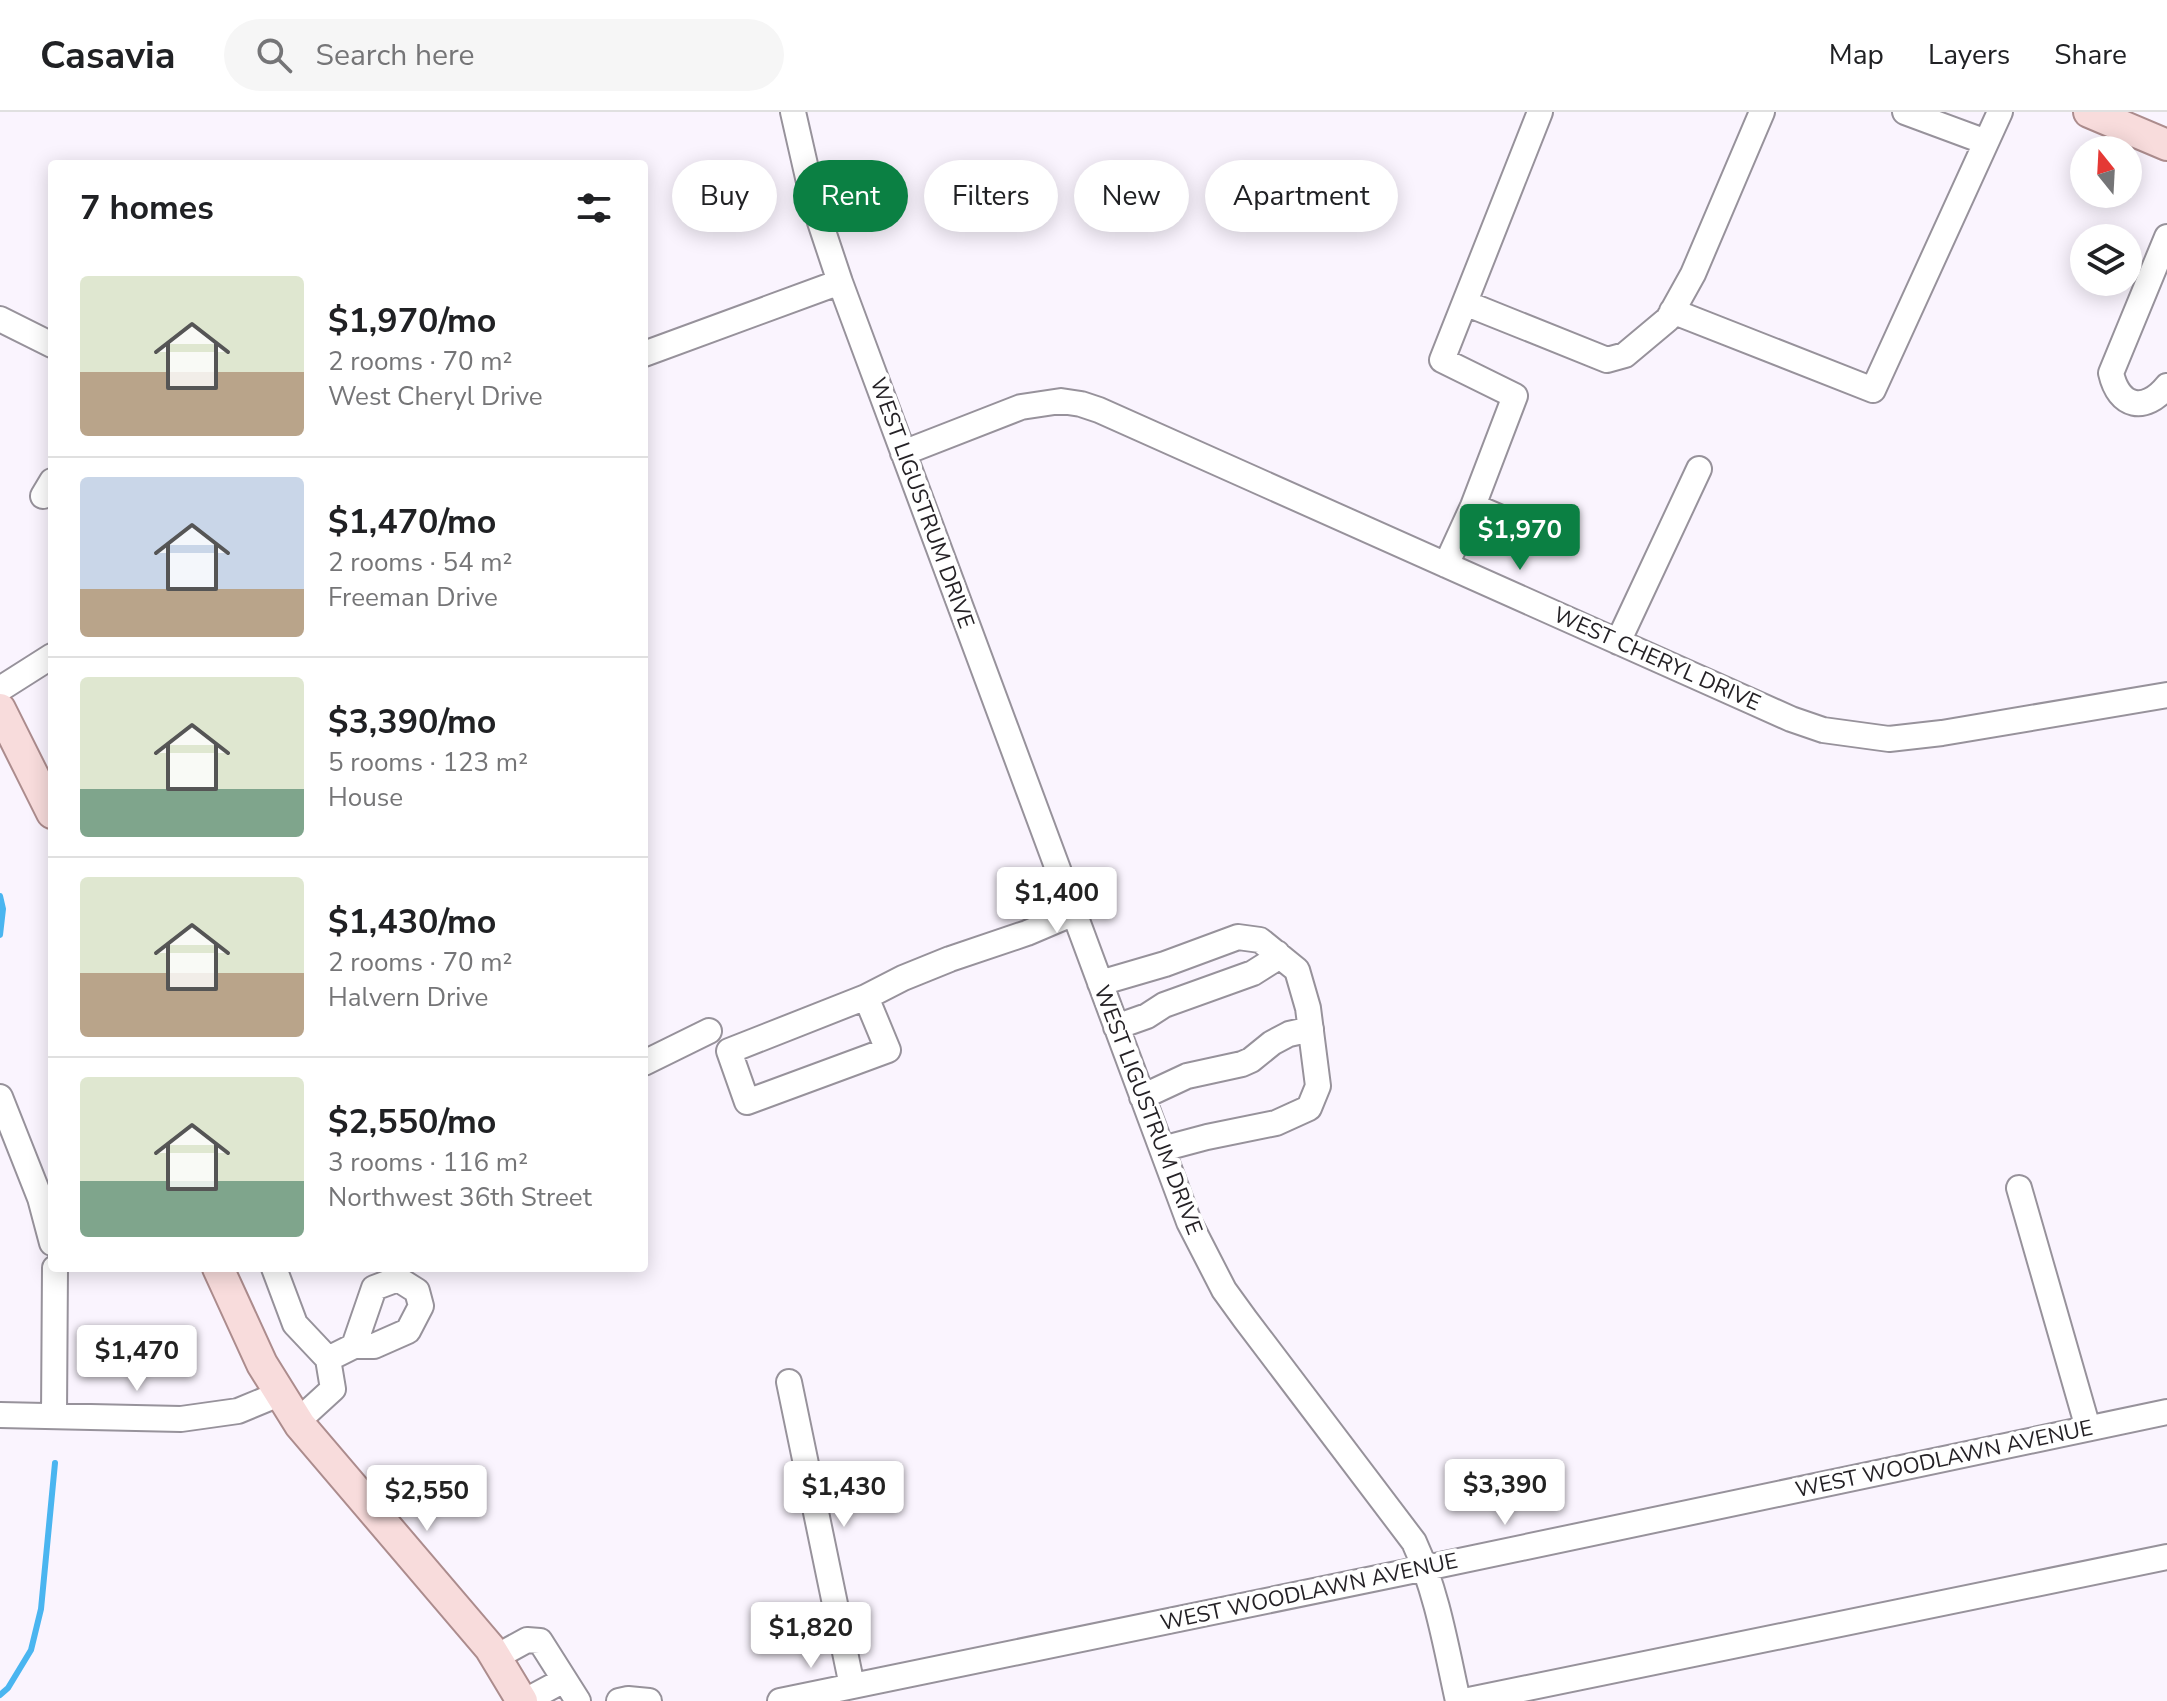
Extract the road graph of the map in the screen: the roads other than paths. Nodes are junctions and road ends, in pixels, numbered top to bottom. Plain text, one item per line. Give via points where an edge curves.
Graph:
1 (793, 112) edge
2 (1540, 112) edge
3 (1762, 112) edge
4 (1905, 112) edge
5 (2000, 112) edge
6 (2089, 112) edge
7 (1986, 142) junction
8 (2167, 145) edge
9 (2167, 237) edge
10 (840, 282) junction
11 (1465, 303) junction
12 (1672, 311) junction
13 (0, 319) edge
14 (48, 343) edge
15 (648, 353) edge
16 (2167, 386) edge
17 (903, 453) junction
18 (1699, 469) dead end
19 (1473, 506) junction
20 (1541, 535) dead end
21 (1446, 565) junction
22 (1618, 642) junction
23 (48, 659) edge
24 (0, 689) edge
25 (2167, 695) edge
26 (0, 709) edge
27 (48, 805) edge
28 (1074, 913) junction
29 (1277, 953) junction
30 (1100, 983) junction
31 (866, 997) junction
32 (1116, 1027) junction
33 (1311, 1029) junction
34 (709, 1031) dead end
35 (648, 1061) edge
36 (0, 1097) edge
37 (1142, 1097) junction
38 (1162, 1149) junction
39 (2019, 1188) dead end
40 (48, 1228) edge
41 (55, 1272) edge
42 (220, 1272) edge
43 (276, 1272) edge
44 (354, 1346) dead end
45 (328, 1359) junction
46 (789, 1382) dead end
47 (279, 1394) junction
48 (2167, 1412) edge
49 (0, 1415) edge
50 (54, 1415) junction
51 (298, 1421) junction
52 (2088, 1428) junction
53 (2167, 1557) edge
54 (1426, 1568) junction
55 (496, 1657) junction
56 (564, 1680) junction
57 (852, 1686) junction
58 (523, 1701) edge
59 (578, 1701) edge
60 (619, 1701) edge
61 (649, 1701) edge
62 (780, 1701) edge
63 (1461, 1701) edge

1 - 10 street, WEST LIGUSTRUM DRIVE via 814,204
2 - 11 street
3 - 12 street
4 - 7 street
5 - 7 street
6 - 8 main road
7 - 12 street via 1873,390
9 - 16 street via 2111,373 2115,390 2142,404
10 - 15 street
10 - 17 street, WEST LIGUSTRUM DRIVE
11 - 12 street via 1607,360 1625,355
11 - 19 street via 1442,360 1515,396
13 - 14 street
17 - 21 street, WEST CHERYL DRIVE via 1021,407 1081,404
17 - 28 street, WEST LIGUSTRUM DRIVE
18 - 22 street
19 - 20 street
19 - 21 street
21 - 22 street, WEST CHERYL DRIVE
22 - 25 street, WEST CHERYL DRIVE via 1791,719 1823,730 1889,739
23 - 24 street
26 - 27 main road
28 - 30 street, WEST LIGUSTRUM DRIVE
28 - 31 street
29 - 30 street via 1260,940 1238,937
29 - 32 street via 1253,973
29 - 33 street via 1297,970
30 - 32 street, WEST LIGUSTRUM DRIVE
31 - 31 street via 729,1051 747,1102 888,1050
32 - 37 street, WEST LIGUSTRUM DRIVE
33 - 37 street via 1289,1034 1242,1064 1187,1076
33 - 38 street via 1318,1086 1309,1108 1276,1123
34 - 35 street
36 - 40 street
37 - 38 street, WEST LIGUSTRUM DRIVE
38 - 54 street, WEST LIGUSTRUM DRIVE via 1189,1222 1224,1290 1398,1519
39 - 52 street
41 - 50 street
42 - 47 main road
43 - 45 street via 295,1324
44 - 45 street
45 - 51 street via 333,1389
46 - 57 street
47 - 50 street via 238,1411 181,1419
47 - 51 main road
48 - 52 street, WEST WOODLAWN AVENUE
49 - 50 street
51 - 55 main road
52 - 54 street, WEST WOODLAWN AVENUE
53 - 63 street
54 - 57 street, WEST WOODLAWN AVENUE
54 - 63 street, WEST LIGUSTRUM DRIVE
55 - 56 street via 527,1640 540,1641
55 - 58 main road
56 - 58 street
56 - 59 street
57 - 62 street, WEST WOODLAWN AVENUE
60 - 61 street

